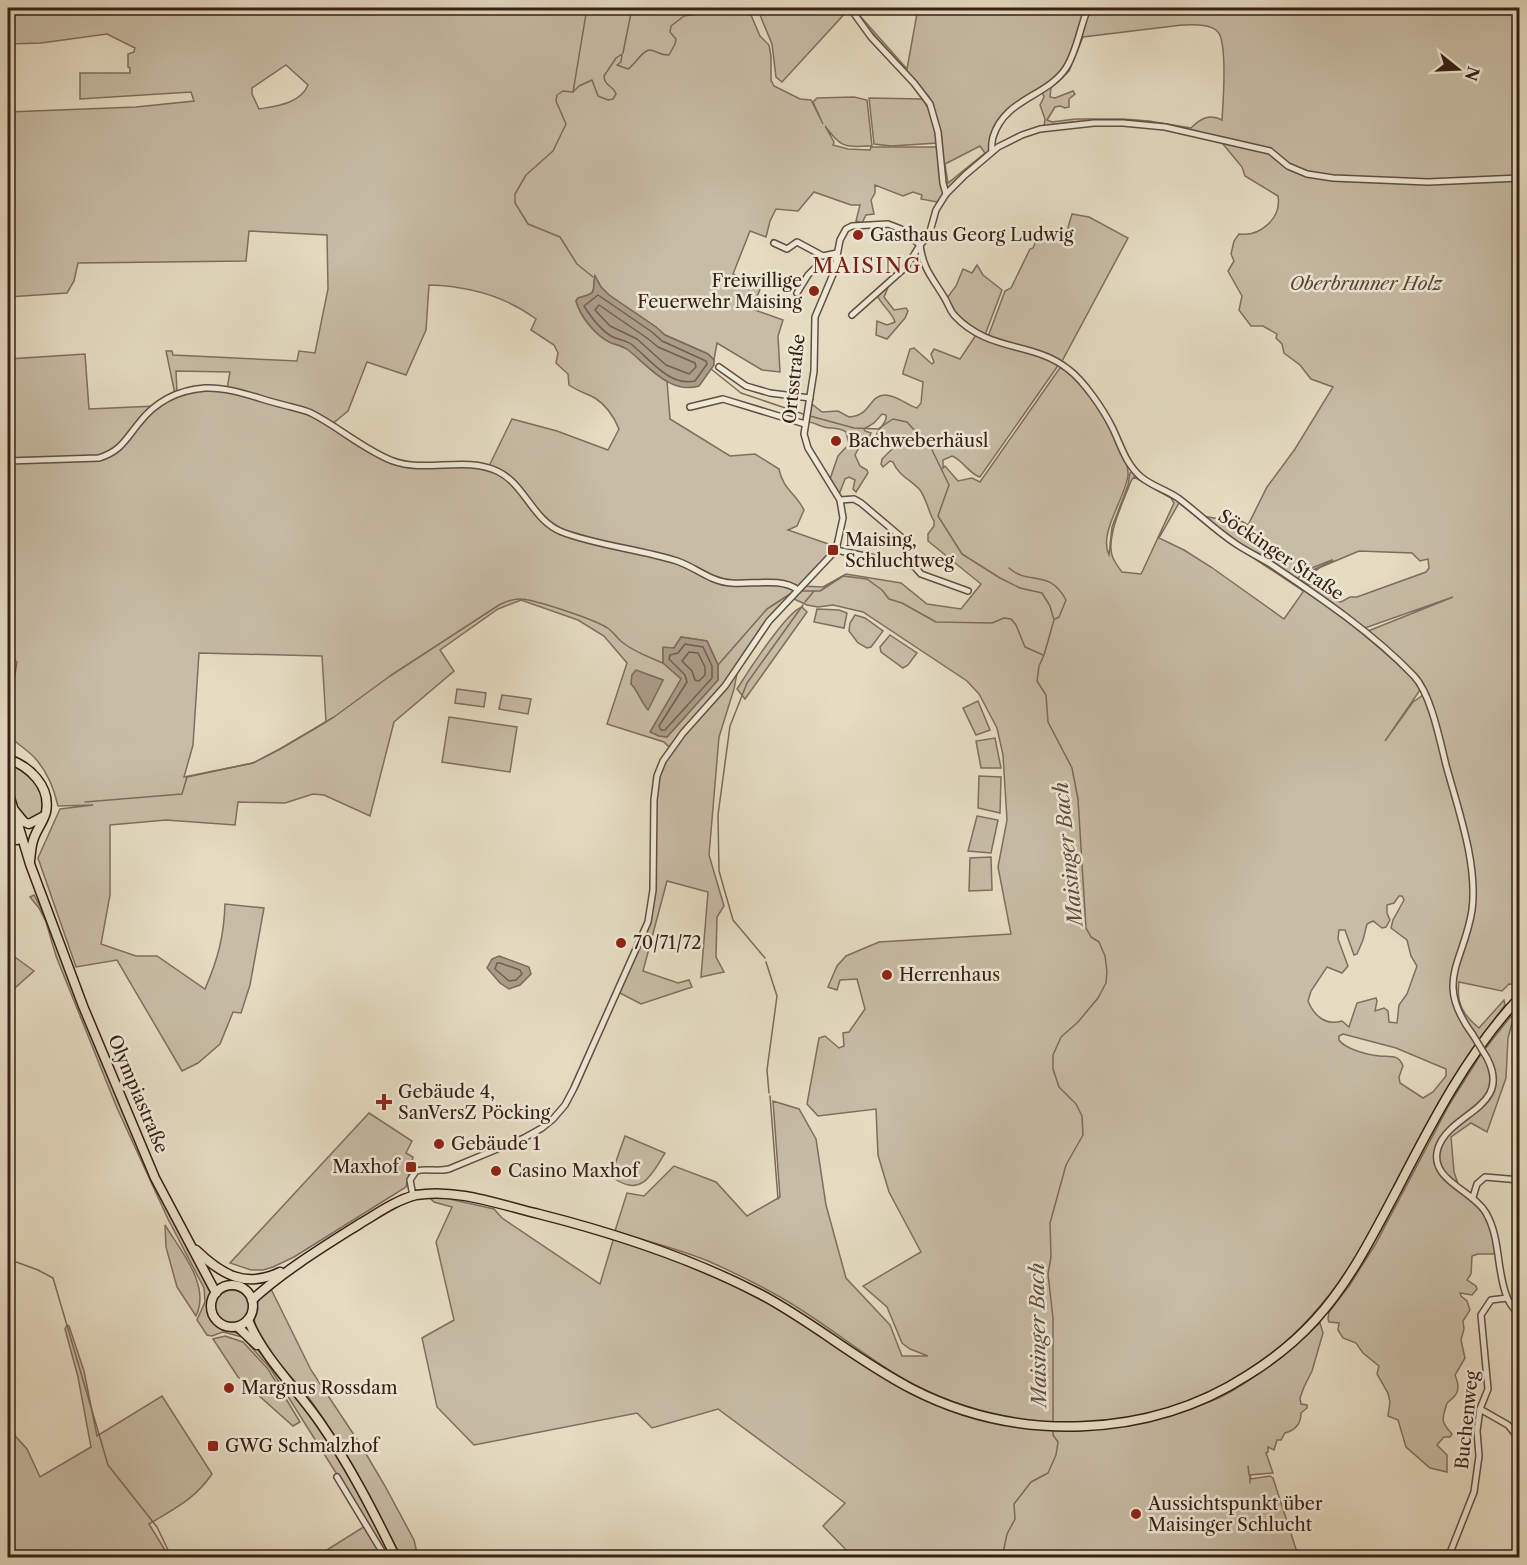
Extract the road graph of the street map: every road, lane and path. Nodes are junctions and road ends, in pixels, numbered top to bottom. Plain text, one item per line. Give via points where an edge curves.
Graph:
1 (850, 8) edge
2 (1088, 8) edge
3 (992, 151) junction
4 (1520, 178) edge
5 (946, 194) junction
6 (774, 243) dead end
7 (920, 245) junction
8 (837, 253) junction
9 (823, 256) junction
10 (817, 266) junction
11 (834, 272) junction
12 (797, 293) dead end
13 (852, 315) dead end
14 (719, 367) dead end
15 (810, 398) junction
16 (690, 407) dead end
17 (805, 422) junction
18 (8, 461) edge
19 (840, 500) junction
20 (907, 542) dead end
21 (836, 550) junction
22 (798, 590) junction
23 (968, 591) dead end
24 (8, 759) edge
25 (8, 790) edge
26 (12, 807) junction
27 (46, 812) junction
28 (8, 826) edge
29 (24, 846) junction
30 (30, 864) junction
31 (1520, 997) edge
32 (1520, 1180) edge
33 (413, 1196) junction
34 (1473, 1197) junction
35 (189, 1244) junction
36 (200, 1262) junction
37 (292, 1269) junction
38 (224, 1287) junction
39 (216, 1293) junction
40 (250, 1296) junction
41 (1507, 1298) junction
42 (1520, 1316) edge
43 (248, 1320) junction
44 (238, 1327) junction
45 (267, 1355) junction
46 (1480, 1409) junction
47 (1520, 1440) edge
48 (337, 1477) dead end
49 (386, 1557) edge
50 (396, 1557) edge
51 (1448, 1557) edge

1 - 5 street via 927,100 938,132
2 - 3 street via 1065,69 1005,116 995,133
3 - 4 street via 1040,129 1078,123 1123,123 1165,127 1252,146 1270,151 1288,166 1307,174 1333,178 1428,182
3 - 5 street
5 - 7 street via 936,210 929,236
6 - 9 street via 787,249 797,242
7 - 8 street, Ortsstraße via 888,224 855,225 844,232
7 - 13 street via 907,266
7 - 34 street, Söckinger Straße, bridge via 922,262 953,314 986,339 1038,354 1065,367 1101,408 1129,464 1141,477 1334,608 1420,683 1460,814 1470,870 1472,909 1452,985 1456,1007 1487,1058 1493,1078 1490,1094 1478,1109 1445,1135 1437,1163 1443,1176
8 - 9 street
8 - 11 street, Ortsstraße
9 - 10 street
10 - 11 street
10 - 12 street
11 - 15 street, Ortsstraße via 815,317
14 - 15 street via 746,386
15 - 17 street, Ortsstraße
16 - 17 street via 723,399
17 - 19 street, Ortsstraße via 807,448
18 - 22 street via 99,458 112,454 140,421 167,398 196,389 227,389 310,413 394,462 472,465 496,471 508,477 541,519 562,532 678,562 723,582 787,585
19 - 20 street via 861,503
19 - 21 street via 843,518
21 - 22 street
21 - 23 street via 914,566 921,573
22 - 33 street via 769,621 725,686 670,748 660,769 654,800 653,890 648,922 565,1105 553,1119 524,1138 449,1169 416,1171 410,1180
24 - 27 main road via 23,765 37,778 44,791
25 - 26 main road
26 - 27 main road via 29,824
26 - 29 main road
27 - 30 main road via 33,838
28 - 29 main road
29 - 30 main road
30 - 35 main road, Olympiastraße via 83,1006 155,1179
31 - 33 main road via 1474,1054 1361,1254 1314,1321 1284,1349 1223,1390 1170,1411 1115,1424 1041,1426 969,1412 913,1390 800,1316 692,1263 495,1203 446,1195
32 - 34 street via 1485,1177 1477,1184
33 - 37 main road via 390,1205
34 - 41 street via 1491,1223
35 - 36 main road, Olympiastraße
35 - 37 main road via 219,1270 231,1275 250,1279
36 - 38 main road
36 - 39 main road, Olympiastraße
37 - 40 main road
38 - 39 main road
38 - 40 main road via 236,1286
39 - 44 main road via 211,1304 216,1321 226,1327
40 - 43 main road via 253,1309
41 - 42 street
41 - 46 street, Buchenweg via 1491,1300 1481,1315 1488,1389
43 - 44 main road
43 - 45 main road
44 - 45 main road
45 - 50 main road via 333,1442
46 - 47 street via 1508,1425
46 - 51 street, Buchenweg via 1474,1492
48 - 49 street

